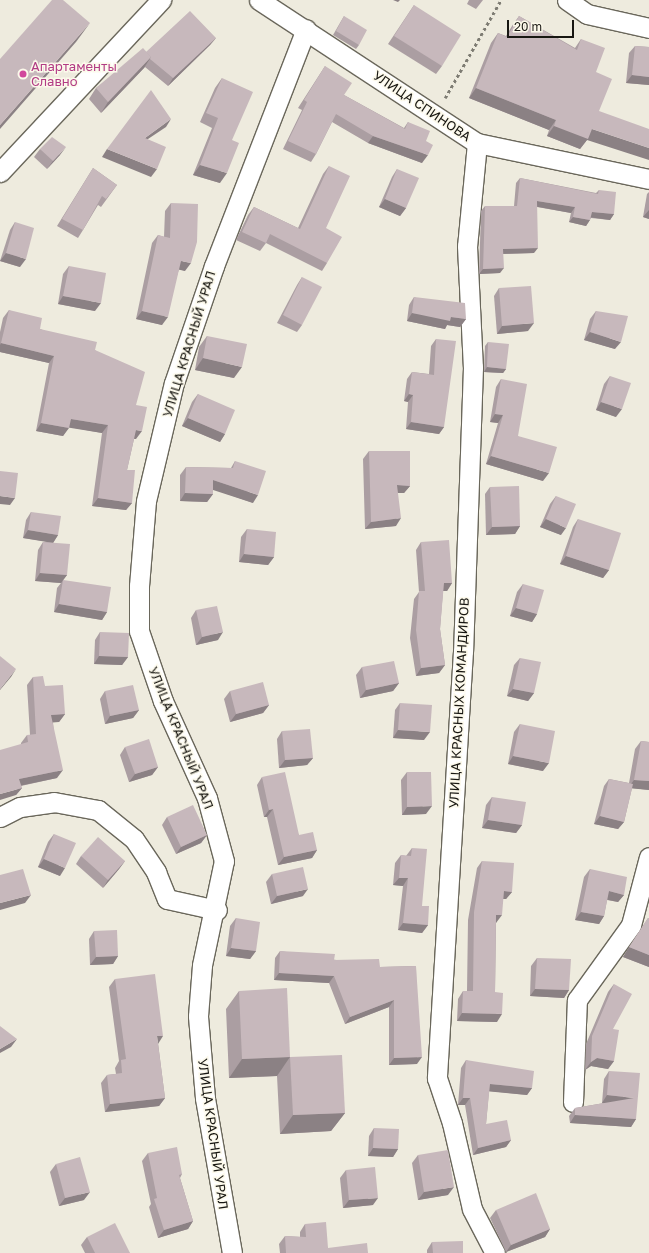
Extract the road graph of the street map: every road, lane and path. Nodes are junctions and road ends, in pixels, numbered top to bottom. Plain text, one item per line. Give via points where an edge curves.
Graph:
1 (161, 0) edge
2 (259, 0) edge
3 (501, 0) edge
4 (567, 0) edge
5 (649, 28) edge
6 (306, 29) junction
7 (435, 115) junction
8 (477, 143) junction
9 (0, 172) edge
10 (649, 179) edge
11 (0, 817) edge
12 (649, 857) edge
13 (217, 910) junction
14 (573, 1102) dead end
15 (232, 1253) edge
16 (496, 1253) edge

1 - 9 street
2 - 6 street, УЛИЦА СПИНОВА
3 - 7 path
4 - 5 street via 588,14
6 - 7 street, УЛИЦА СПИНОВА
6 - 13 street, УЛИЦА КРАСНЫЙ УРАЛ via 214,266 174,383 146,501 139,631 163,701 211,812 224,861
7 - 8 street, УЛИЦА СПИНОВА
8 - 10 street, УЛИЦА СПИНОВА
8 - 16 street, УЛИЦА КРАСНЫХ КОМАНДИРОВ via 467,246 473,367 462,651 437,1078 452,1123 472,1208
11 - 13 street via 20,806 54,802 98,810 134,839 156,872 167,899
12 - 14 street via 631,925 577,1000
13 - 15 street, УЛИЦА КРАСНЫЙ УРАЛ via 202,965 198,1016 206,1098

